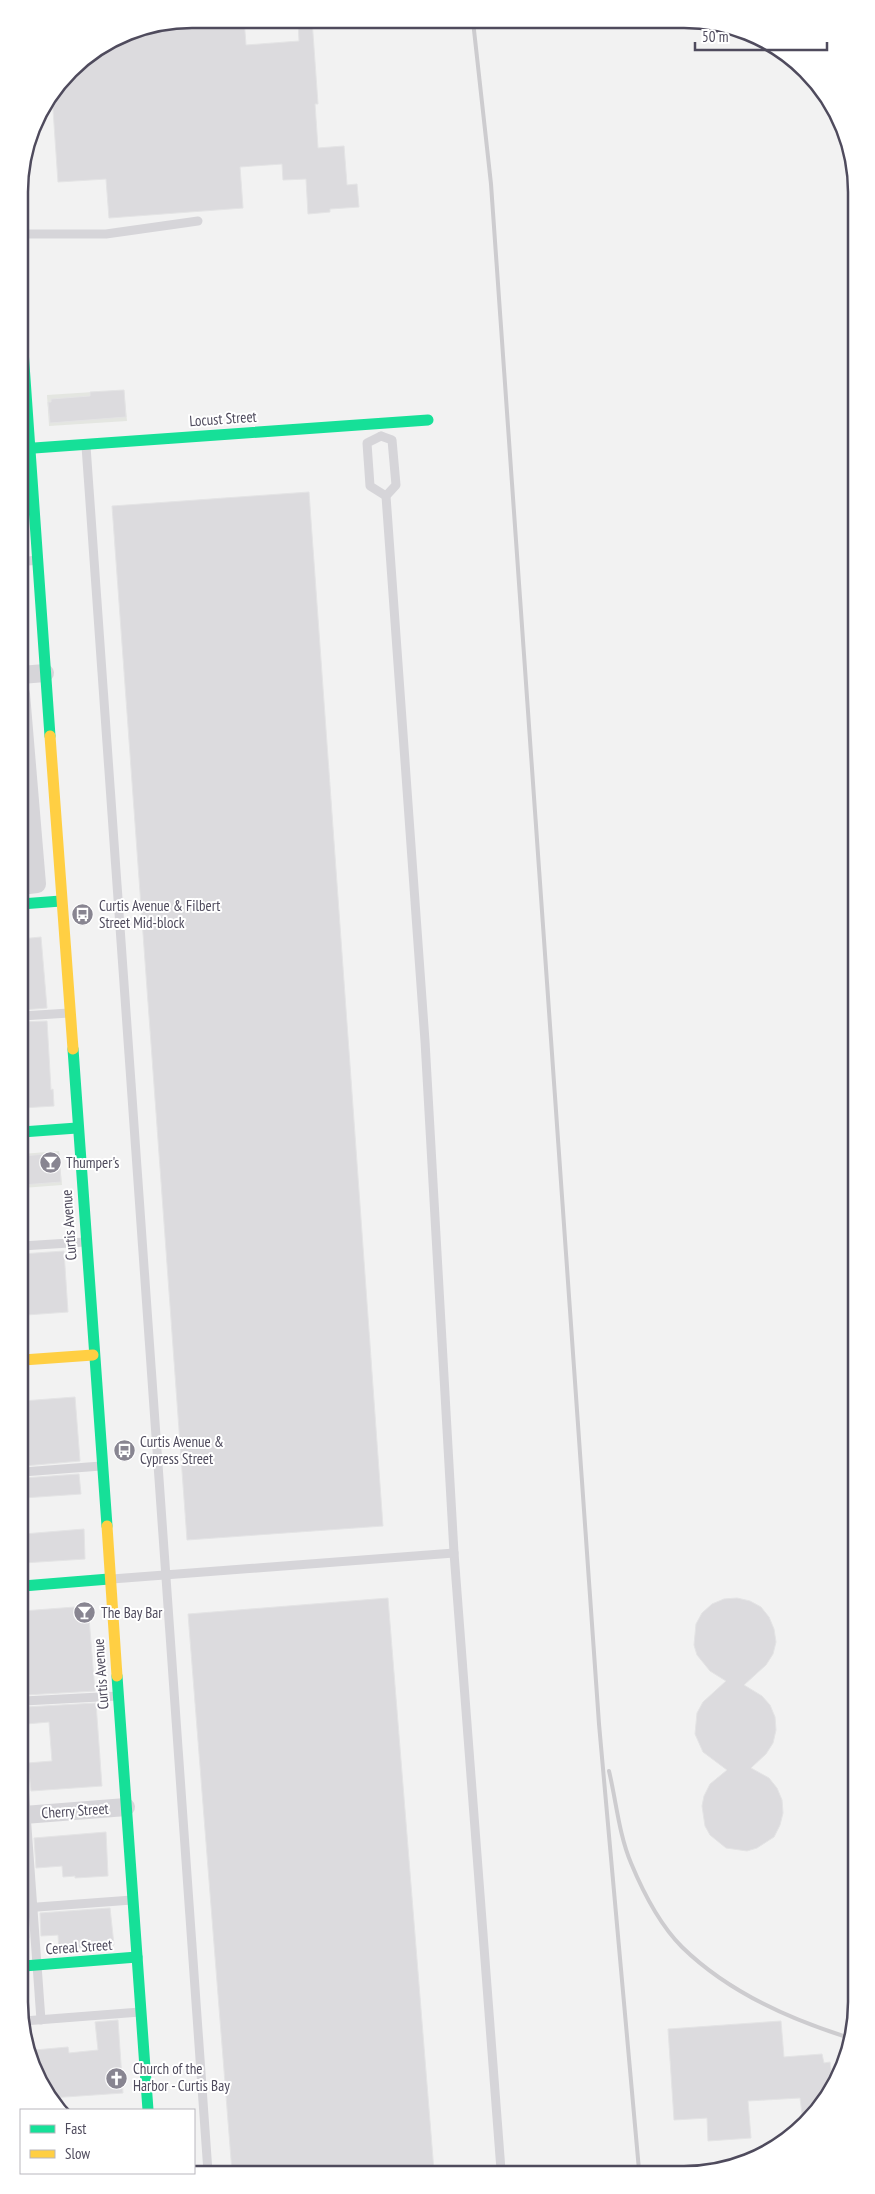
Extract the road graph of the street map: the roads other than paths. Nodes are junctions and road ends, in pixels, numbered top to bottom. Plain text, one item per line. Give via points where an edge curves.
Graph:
1 (198, 221) dead end
2 (28, 234) edge
3 (428, 420) dead end
4 (380, 423) junction
5 (381, 436) junction
6 (85, 444) junction
7 (28, 448) edge
8 (28, 476) edge
9 (386, 496) junction
10 (37, 560) junction
11 (28, 561) edge
12 (45, 673) junction
13 (28, 674) edge
14 (28, 770) edge
15 (28, 885) edge
16 (61, 901) junction
17 (28, 903) edge
18 (69, 1013) junction
19 (28, 1016) edge
20 (77, 1128) junction
21 (28, 1132) edge
22 (85, 1242) junction
23 (28, 1246) edge
24 (93, 1355) junction
25 (28, 1360) edge
26 (101, 1466) junction
27 (28, 1472) edge
28 (454, 1553) junction
29 (167, 1575) junction
30 (109, 1579) junction
31 (28, 1586) edge
32 (118, 1696) junction
33 (28, 1701) edge
34 (126, 1807) junction
35 (28, 1815) edge
36 (132, 1900) junction
37 (28, 1908) edge
38 (137, 1957) junction
39 (37, 1965) junction
40 (28, 1966) edge
41 (141, 2012) junction
42 (40, 2020) junction
43 (29, 2021) edge
44 (148, 2109) edge
45 (208, 2166) edge
46 (501, 2166) edge

1 - 2 lane via 106,234
3 - 4 main road, Locust Street
4 - 5 lane
4 - 6 main road, Locust Street
5 - 9 lane via 392,440 396,476 396,485
5 - 9 lane via 367,443 369,477 370,486
6 - 7 main road, Locust Street
6 - 29 lane
8 - 10 main road, Curtis Avenue
9 - 28 lane via 426,1041
10 - 11 lane
10 - 12 main road, Curtis Avenue
12 - 13 street
12 - 16 main road, Curtis Avenue
14 - 15 street via 37,884
16 - 17 main road
16 - 18 main road, Curtis Avenue
18 - 19 lane
18 - 20 main road, Curtis Avenue
20 - 21 main road
20 - 22 main road, Curtis Avenue
22 - 23 lane
22 - 24 main road, Curtis Avenue
24 - 25 main road
24 - 26 main road, Curtis Avenue
26 - 27 lane
26 - 30 main road, Curtis Avenue
28 - 29 lane
28 - 46 lane
29 - 30 lane
29 - 45 lane
30 - 31 main road
30 - 32 main road, Curtis Avenue
32 - 33 lane
32 - 34 main road, Curtis Avenue
34 - 35 street, Cherry Street
34 - 36 main road, Curtis Avenue
36 - 37 lane
36 - 38 main road, Curtis Avenue
37 - 39 lane
38 - 39 main road, Cereal Street
38 - 41 main road, Curtis Avenue
39 - 40 main road, Cereal Street
39 - 42 lane
41 - 42 lane
41 - 44 main road, Curtis Avenue
42 - 43 lane

